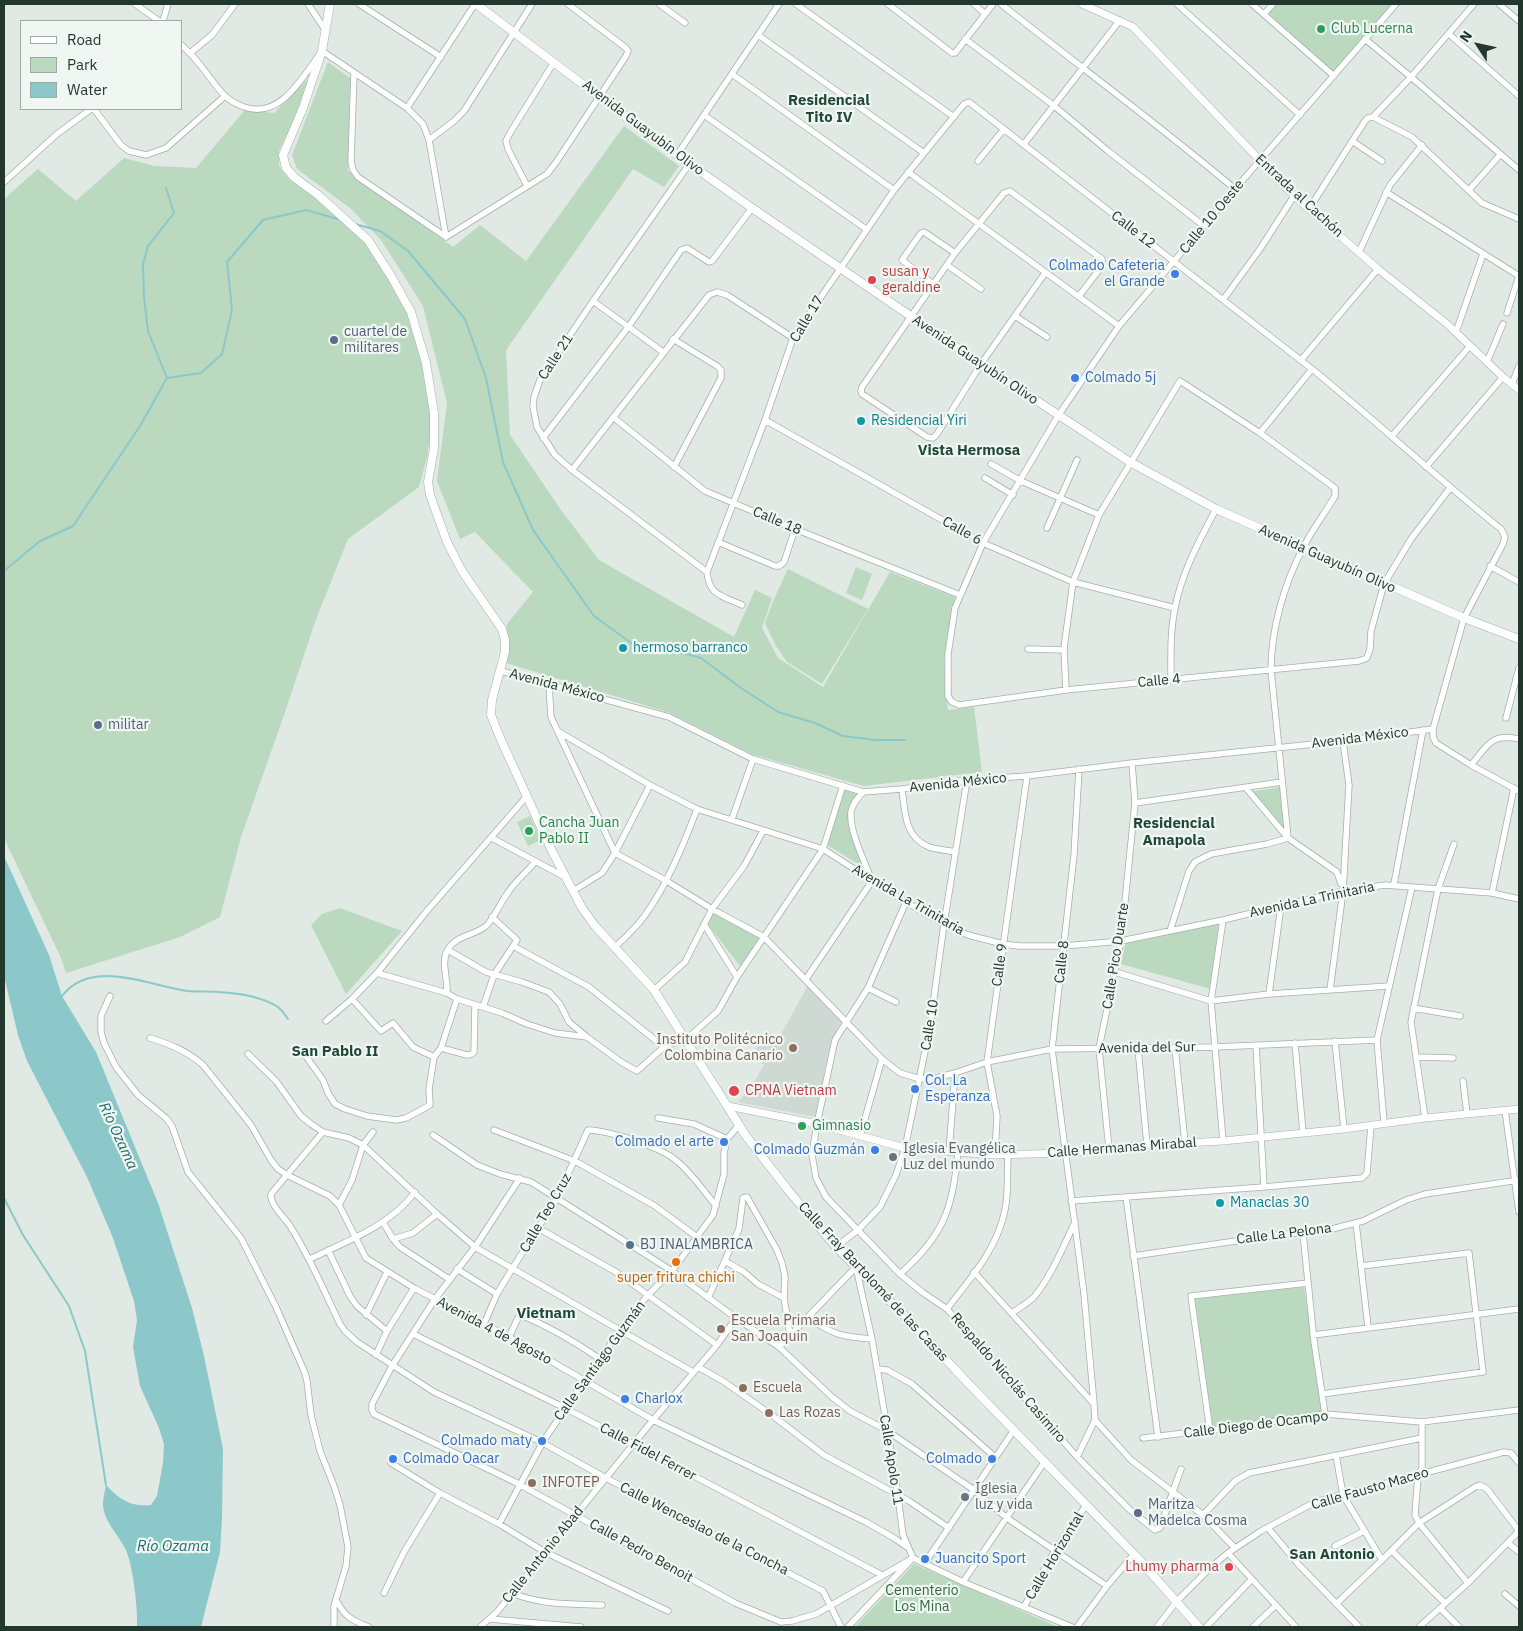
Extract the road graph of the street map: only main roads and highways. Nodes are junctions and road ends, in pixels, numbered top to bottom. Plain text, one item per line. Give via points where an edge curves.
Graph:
1 (330, 4) edge
2 (476, 4) edge
3 (1519, 639) edge
4 (1199, 1627) edge

1 - 4 main road, Calle Fray Bartolomé de las Casas via 322,51 283,155 286,168 368,240 411,312 426,363 434,413 434,448 428,482 430,495 447,542 462,571 502,629 505,652 491,714 565,877 595,926 654,990 739,1125 836,1247 1087,1504
2 - 3 main road, Avenida Guayubín Olivo via 677,155 839,269 1130,462 1216,509 1384,584

